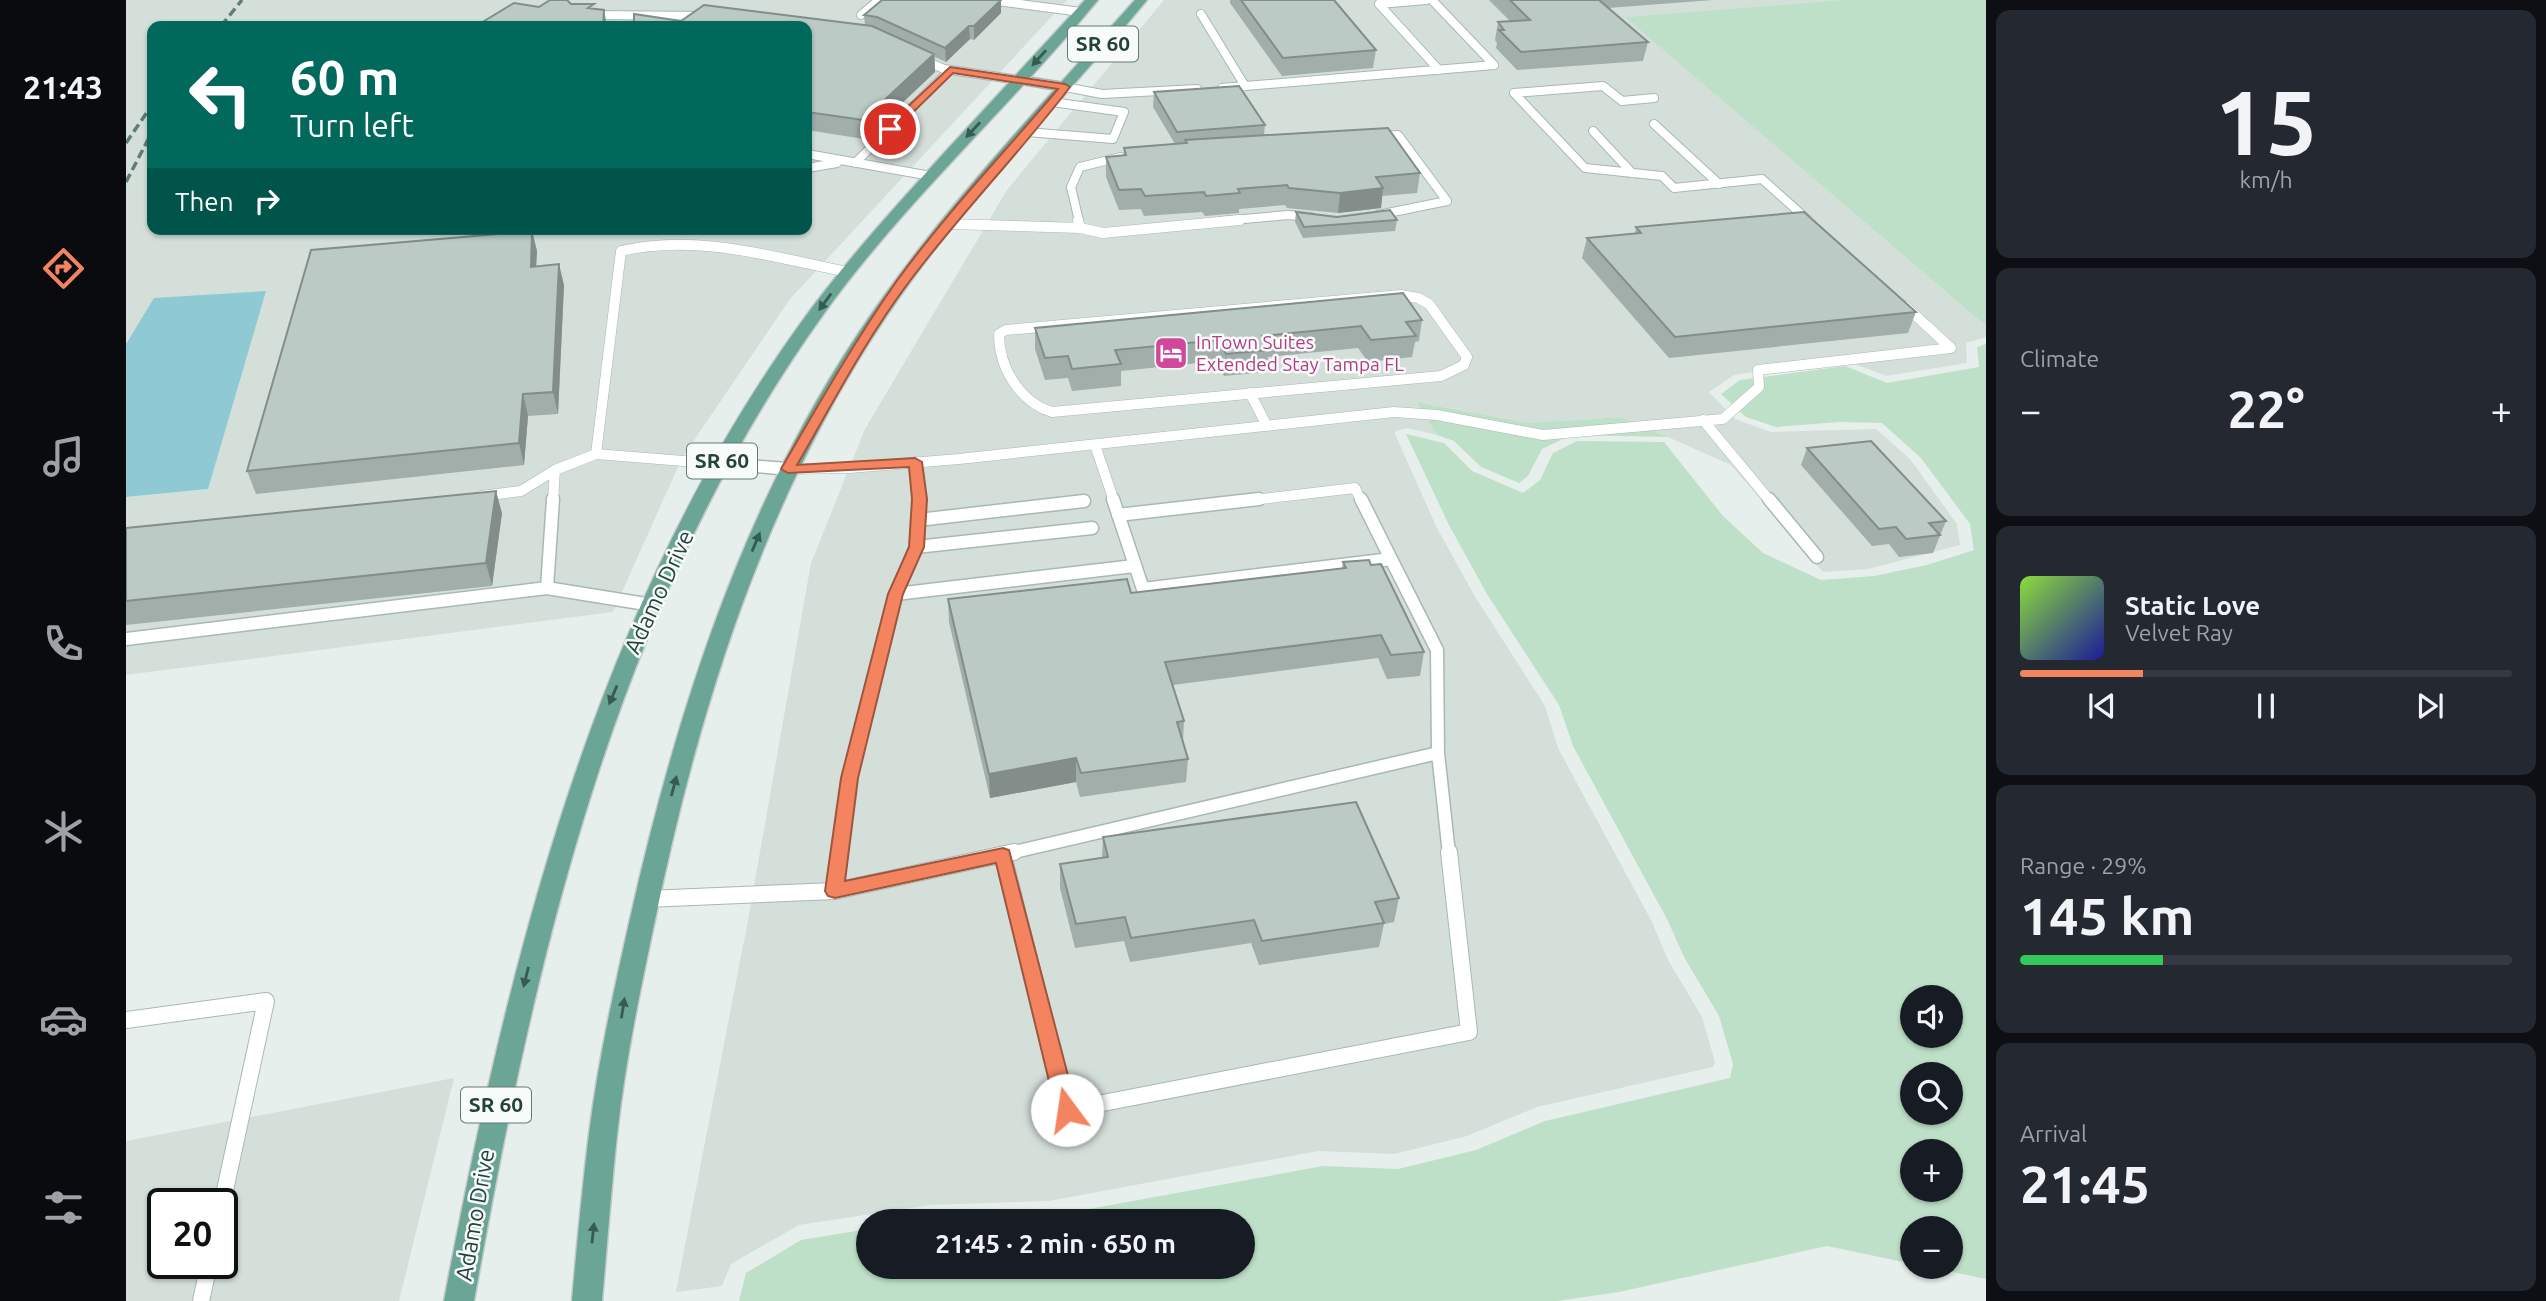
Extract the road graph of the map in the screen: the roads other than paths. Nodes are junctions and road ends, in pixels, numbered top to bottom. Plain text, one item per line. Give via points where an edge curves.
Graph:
1 (879, 0) edge
2 (989, 0) edge
3 (1093, 0) edge
4 (1141, 0) edge
5 (1426, 0) edge
6 (1432, 0) edge
7 (1081, 12) junction
8 (1201, 14) dead end
9 (575, 15) edge
10 (862, 15) edge
11 (716, 17) edge
12 (906, 53) edge
13 (950, 70) junction
14 (1439, 70) junction
15 (1020, 80) junction
16 (1245, 86) junction
17 (1065, 87) junction
18 (1216, 88) edge
19 (1203, 89) edge
20 (1654, 99) dead end
21 (1052, 102) junction
22 (1654, 124) dead end
23 (1592, 131) dead end
24 (1027, 132) junction
25 (1372, 137) edge
26 (812, 155) edge
27 (1131, 157) edge
28 (851, 162) junction
29 (812, 167) edge
30 (1632, 173) junction
31 (931, 176) junction
32 (1719, 184) junction
33 (1373, 215) edge
34 (1322, 219) edge
35 (948, 224) junction
36 (1080, 228) junction
37 (1822, 232) edge
38 (847, 272) junction
39 (1892, 295) edge
40 (1251, 393) junction
41 (1703, 420) junction
42 (1267, 426) junction
43 (1095, 445) junction
44 (596, 454) junction
45 (915, 462) junction
46 (721, 464) junction
47 (788, 469) junction
48 (555, 470) junction
49 (466, 497) edge
50 (1084, 501) dead end
51 (1118, 515) junction
52 (918, 520) junction
53 (1092, 528) dead end
54 (916, 547) junction
55 (1817, 556) dead end
56 (1391, 559) junction
57 (1134, 566) junction
58 (547, 588) junction
59 (896, 594) junction
60 (652, 605) junction
61 (126, 639) edge
62 (1438, 753) junction
63 (1003, 855) junction
64 (835, 891) junction
65 (647, 899) junction
66 (126, 1020) edge
67 (225, 1188) edge
68 (206, 1279) edge
69 (201, 1301) edge
70 (459, 1301) edge
71 (587, 1301) edge

1 - 10 lane
2 - 7 lane
3 - 7 main road, Adamo Drive / SR 60
4 - 17 main road, SR 60
5 - 14 lane via 1380,4
6 - 14 lane via 1494,65
7 -> 15 main road, Adamo Drive / SR 60
8 - 16 lane
9 - 11 lane
12 - 13 lane
13 - 15 lane
13 - 28 lane
14 - 16 lane
15 - 17 street
15 -> 31 main road, Adamo Drive / SR 60
16 - 18 lane
17 - 19 lane via 1102,93
17 - 21 main road, SR 60
20 - 30 lane via 1622,101 1603,86 1514,93 1585,168
21 - 24 main road, SR 60
21 - 24 lane via 1124,112 1113,139
22 - 32 lane
23 - 30 lane
24 - 35 main road, SR 60
25 - 33 lane via 1398,135 1447,201
26 - 28 lane
27 - 36 lane via 1080,167 1071,187
28 - 29 lane
28 - 31 lane
30 - 32 lane via 1662,176 1674,188
31 - 38 main road, Adamo Drive / SR 60
32 - 37 lane via 1762,179
34 - 36 lane via 1288,215 1103,233
35 - 36 lane
35 - 47 main road, SR 60 via 863,339
38 - 44 lane via 705,245 651,242 621,251
38 -> 46 main road, Adamo Drive / SR 60 via 803,331
39 - 41 lane via 1951,348 1758,370 1759,387 1723,419
40 - 40 lane via 1052,412 1039,409 1017,393 999,334 1401,295 1429,304 1467,357 1464,365 1441,376
40 - 42 lane
41 - 42 lane via 1543,435 1437,415 1394,412
41 - 55 lane
42 - 43 lane
43 - 45 lane
43 - 51 lane
44 - 46 lane
44 - 48 lane
45 - 47 lane
45 - 52 lane
46 - 47 street
46 - 60 main road, Adamo Drive / SR 60
65 -> 47 main road, SR 60 via 689,732 726,618
48 - 49 lane via 521,491
48 - 58 lane
50 - 52 lane
51 - 56 lane via 1355,488
51 - 57 lane
52 - 54 lane
53 - 54 lane
54 - 59 lane
56 - 57 lane via 1143,589
56 - 62 lane via 1437,650
57 - 59 lane
58 - 60 lane
58 - 61 lane
59 - 64 lane via 850,778
60 -> 70 main road, Adamo Drive / SR 60 via 598,730 543,911 488,1138
62 - 63 lane
62 - 63 lane via 1469,1032 1067,1110
63 - 64 lane
64 - 65 lane
71 -> 65 main road, SR 60 via 604,1131 628,980
66 - 67 lane via 266,1001
68 - 69 lane

